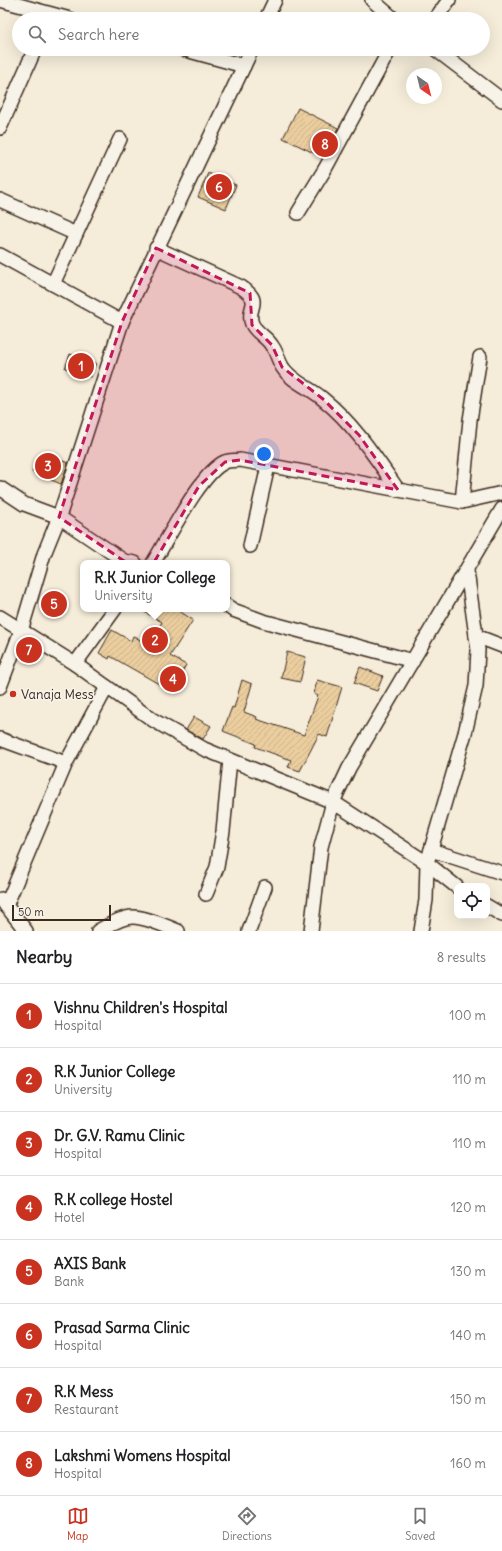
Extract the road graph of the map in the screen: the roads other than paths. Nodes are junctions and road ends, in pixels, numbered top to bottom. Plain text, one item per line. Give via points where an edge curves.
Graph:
1 (0, 0) edge
2 (275, 0) edge
3 (372, 0) edge
4 (450, 0) edge
5 (37, 12) edge
6 (269, 12) edge
7 (386, 12) edge
8 (441, 12) edge
9 (32, 56) edge
10 (208, 56) edge
11 (249, 56) edge
12 (386, 56) edge
13 (445, 56) edge
14 (244, 66) junction
15 (502, 100) edge
16 (0, 128) edge
17 (120, 138) dead end
18 (0, 200) edge
19 (298, 213) dead end
20 (76, 234) junction
21 (156, 248) junction
22 (0, 255) edge
23 (53, 284) junction
24 (122, 322) junction
25 (480, 357) dead end
26 (268, 466) junction
27 (0, 488) edge
28 (398, 490) junction
29 (502, 493) edge
30 (462, 502) junction
31 (502, 509) edge
32 (59, 517) junction
33 (250, 546) dead end
34 (124, 560) edge
35 (155, 560) edge
36 (467, 571) junction
37 (230, 608) edge
38 (113, 612) edge
39 (0, 617) edge
40 (21, 631) junction
41 (476, 636) junction
42 (502, 646) edge
43 (413, 661) junction
44 (76, 664) junction
45 (0, 687) edge
46 (107, 687) junction
47 (0, 739) edge
48 (230, 760) junction
49 (66, 763) junction
50 (333, 802) junction
51 (431, 850) junction
52 (427, 863) junction
53 (502, 873) edge
54 (454, 885) edge
55 (265, 887) dead end
56 (206, 894) dead end
57 (3, 902) edge
58 (490, 908) edge
59 (502, 915) edge
60 (26, 931) edge
61 (98, 931) edge
62 (178, 931) edge
63 (249, 931) edge
64 (311, 931) edge
65 (421, 931) edge

1 - 5 street
2 - 6 street
3 - 7 street
4 - 8 street
9 - 16 street
10 - 14 street
11 - 14 street
12 - 19 street
13 - 15 street
14 - 21 street
17 - 20 street
18 - 20 street
20 - 23 street
21 - 24 street
21 - 28 street via 250,293 253,300 252,325 272,345 282,367 291,377 323,399 359,435
22 - 23 street
23 - 24 street
24 - 32 street
25 - 30 street via 470,420
26 - 28 street
26 - 33 street
26 - 35 street via 240,460 225,462 213,471 199,486
27 - 32 street via 24,504
28 - 30 street
29 - 30 street
31 - 36 street
32 - 34 street
32 - 40 street via 44,554
36 - 41 street
36 - 43 street
37 - 43 street via 263,622
38 - 44 street
39 - 40 street
40 - 44 street
40 - 45 street
41 - 42 street
41 - 51 street via 476,686
43 - 50 street via 349,768
44 - 46 street
46 - 48 street via 153,720 204,749
46 - 49 street
47 - 49 street
48 - 50 street
48 - 56 street via 223,831 216,867
49 - 57 street
50 - 52 street
50 - 64 street via 322,847
51 - 52 street
51 - 53 street
52 - 54 street
52 - 65 street via 426,900
55 - 63 street
57 - 60 street
58 - 59 street
61 - 62 street via 133,917

